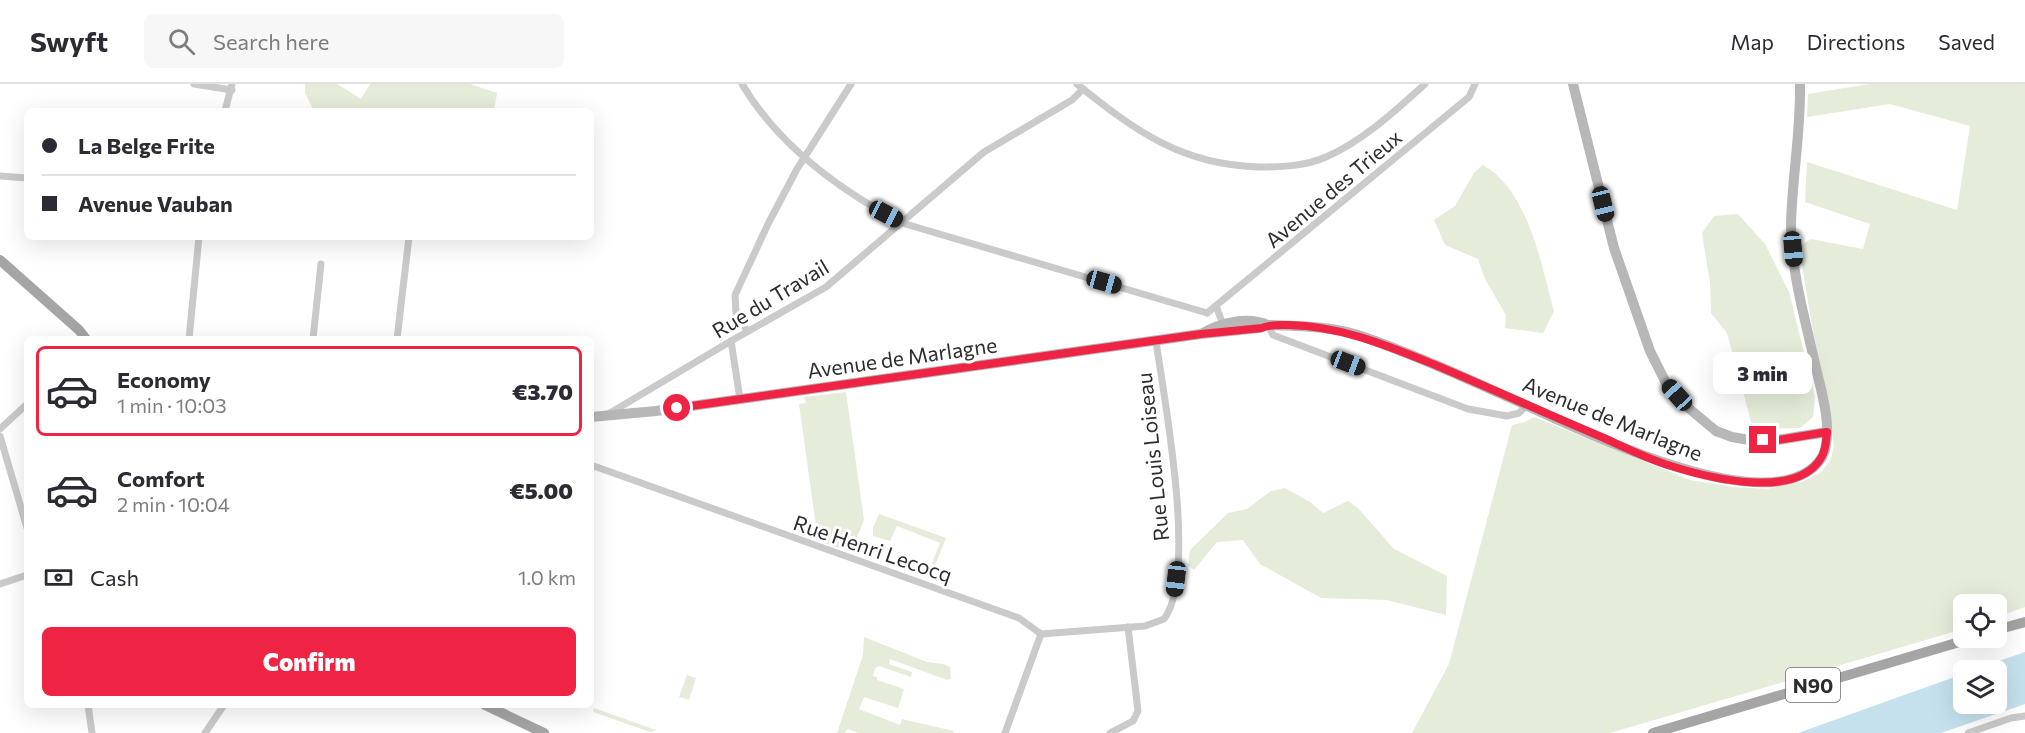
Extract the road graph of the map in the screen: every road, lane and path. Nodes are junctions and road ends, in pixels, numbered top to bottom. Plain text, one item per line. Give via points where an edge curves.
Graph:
1 (194, 84) edge
2 (742, 84) edge
3 (851, 84) edge
4 (1425, 84) edge
5 (1475, 84) edge
6 (1573, 84) edge
7 (1800, 84) edge
8 (1080, 86) edge
9 (232, 87) edge
10 (226, 108) edge
11 (805, 156) junction
12 (0, 176) edge
13 (24, 178) edge
14 (902, 223) junction
15 (199, 240) edge
16 (409, 240) edge
17 (0, 260) edge
18 (321, 264) dead end
19 (1216, 306) junction
20 (1207, 313) junction
21 (1222, 325) junction
22 (1268, 325) junction
23 (1212, 331) junction
24 (747, 332) junction
25 (83, 335) edge
26 (189, 336) edge
27 (313, 336) edge
28 (397, 336) edge
29 (731, 340) junction
30 (1156, 341) junction
31 (741, 399) junction
32 (1527, 405) junction
33 (24, 407) edge
34 (607, 415) junction
35 (594, 417) edge
36 (0, 429) edge
37 (1827, 432) junction
38 (0, 436) edge
39 (594, 466) edge
40 (24, 518) edge
41 (24, 576) edge
42 (0, 584) edge
43 (2025, 622) edge
44 (1128, 627) junction
45 (2007, 627) edge
46 (1041, 634) junction
47 (1953, 644) edge
48 (88, 708) edge
49 (222, 708) edge
50 (491, 708) edge
51 (2025, 716) edge
52 (92, 733) edge
53 (205, 733) edge
54 (544, 733) edge
55 (1005, 733) edge
56 (1110, 733) edge
57 (1653, 733) edge
58 (1968, 733) edge

1 - 9 street
2 - 11 street via 777,130
3 - 11 street
4 - 8 street via 1352,144 1310,162 1274,167 1200,159 1173,149 1140,132
5 - 19 street, Avenue des Trieux via 1468,97
6 - 37 main road via 1614,248 1650,351 1668,385 1716,431 1732,437 1778,440
7 - 37 main road, Avenue de Marlagne via 1791,227 1795,271
8 - 14 street, Rue du Travail via 1072,100 984,153
9 - 10 street
11 - 14 street via 871,206
11 - 24 street via 735,295 736,312
12 - 13 street
14 - 20 street
14 - 24 street, Rue du Travail via 826,287
15 - 26 street
16 - 28 street
17 - 25 main road
18 - 27 street
19 - 20 street, Avenue des Trieux
19 - 21 street
20 - 23 street
21 - 22 main road, Avenue de Marlagne
21 - 23 main road, Avenue de Marlagne
22 - 23 main road, Avenue de Marlagne
22 - 32 main road, Avenue de Marlagne via 1316,327 1360,336
22 - 32 street via 1273,335 1468,409 1507,416 1519,413
23 - 30 main road, Avenue de Marlagne
24 - 29 street, Rue du Travail
29 - 31 street
29 - 34 street, Rue du Travail
30 - 31 main road, Avenue de Marlagne
30 - 44 street, Rue Louis Loiseau via 1179,542 1173,601 1164,619
31 - 34 main road, Avenue de Marlagne
32 - 37 main road, Avenue de Marlagne via 1668,465 1736,481 1776,482 1804,474 1822,458
33 - 36 street
34 - 35 main road, Avenue de Marlagne
38 - 40 street
39 - 46 street, Rue Henri Lecocq via 980,603 1019,618
41 - 42 street
43 - 45 main road
44 - 46 street
44 - 56 street via 1138,711 1133,721
46 - 55 street
47 - 57 main road, N90
48 - 52 street
49 - 53 street
50 - 54 main road
51 - 58 street

